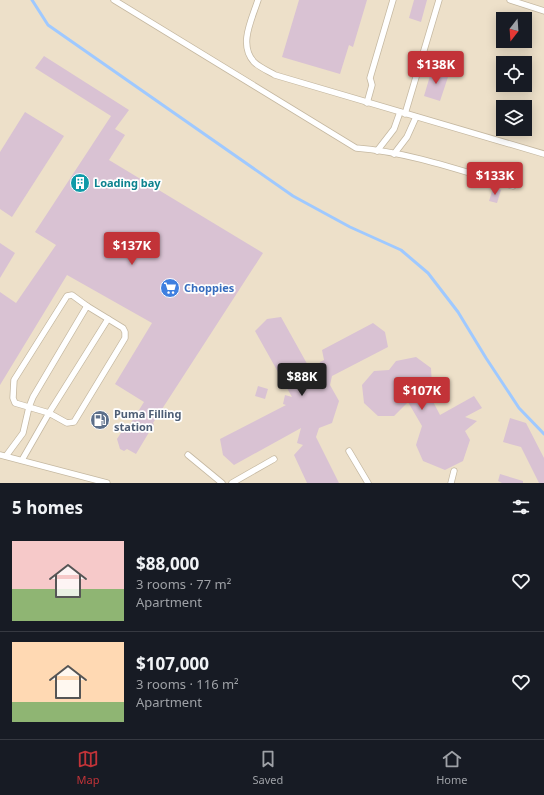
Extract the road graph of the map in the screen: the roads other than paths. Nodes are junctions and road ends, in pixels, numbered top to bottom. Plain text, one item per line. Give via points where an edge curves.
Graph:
1 (114, 0) edge
2 (258, 0) edge
3 (393, 0) edge
4 (439, 0) edge
5 (510, 0) edge
6 (544, 10) edge
7 (367, 102) junction
8 (402, 113) junction
9 (416, 117) junction
10 (377, 151) junction
11 (394, 154) junction
12 (544, 154) edge
13 (513, 186) dead end
14 (87, 306) junction
15 (108, 319) junction
16 (29, 407) junction
17 (50, 413) junction
18 (349, 451) dead end
19 (188, 455) dead end
20 (3, 456) edge
21 (274, 459) dead end
22 (22, 460) junction
23 (454, 471) dead end
24 (107, 483) edge
25 (222, 483) edge
26 (232, 483) edge
27 (368, 483) edge
28 (451, 483) edge

1 - 10 lane via 356,148
2 - 7 lane via 247,34 246,50 254,62 274,75
3 - 7 lane via 370,78 372,85
4 - 8 lane
5 - 6 lane
7 - 8 lane
8 - 9 lane
8 - 10 lane via 394,129
9 - 11 lane via 407,137
9 - 12 lane
10 - 11 lane
11 - 13 lane
14 - 15 lane
14 - 16 lane
14 - 16 lane via 72,295 67,296 16,377 14,401
15 - 17 lane
15 - 17 lane via 123,328 125,338 74,422 67,423
16 - 17 lane
16 - 20 lane via 23,433
17 - 22 lane
18 - 27 lane
19 - 25 lane
20 - 22 lane
21 - 26 lane
22 - 24 lane
23 - 28 lane

